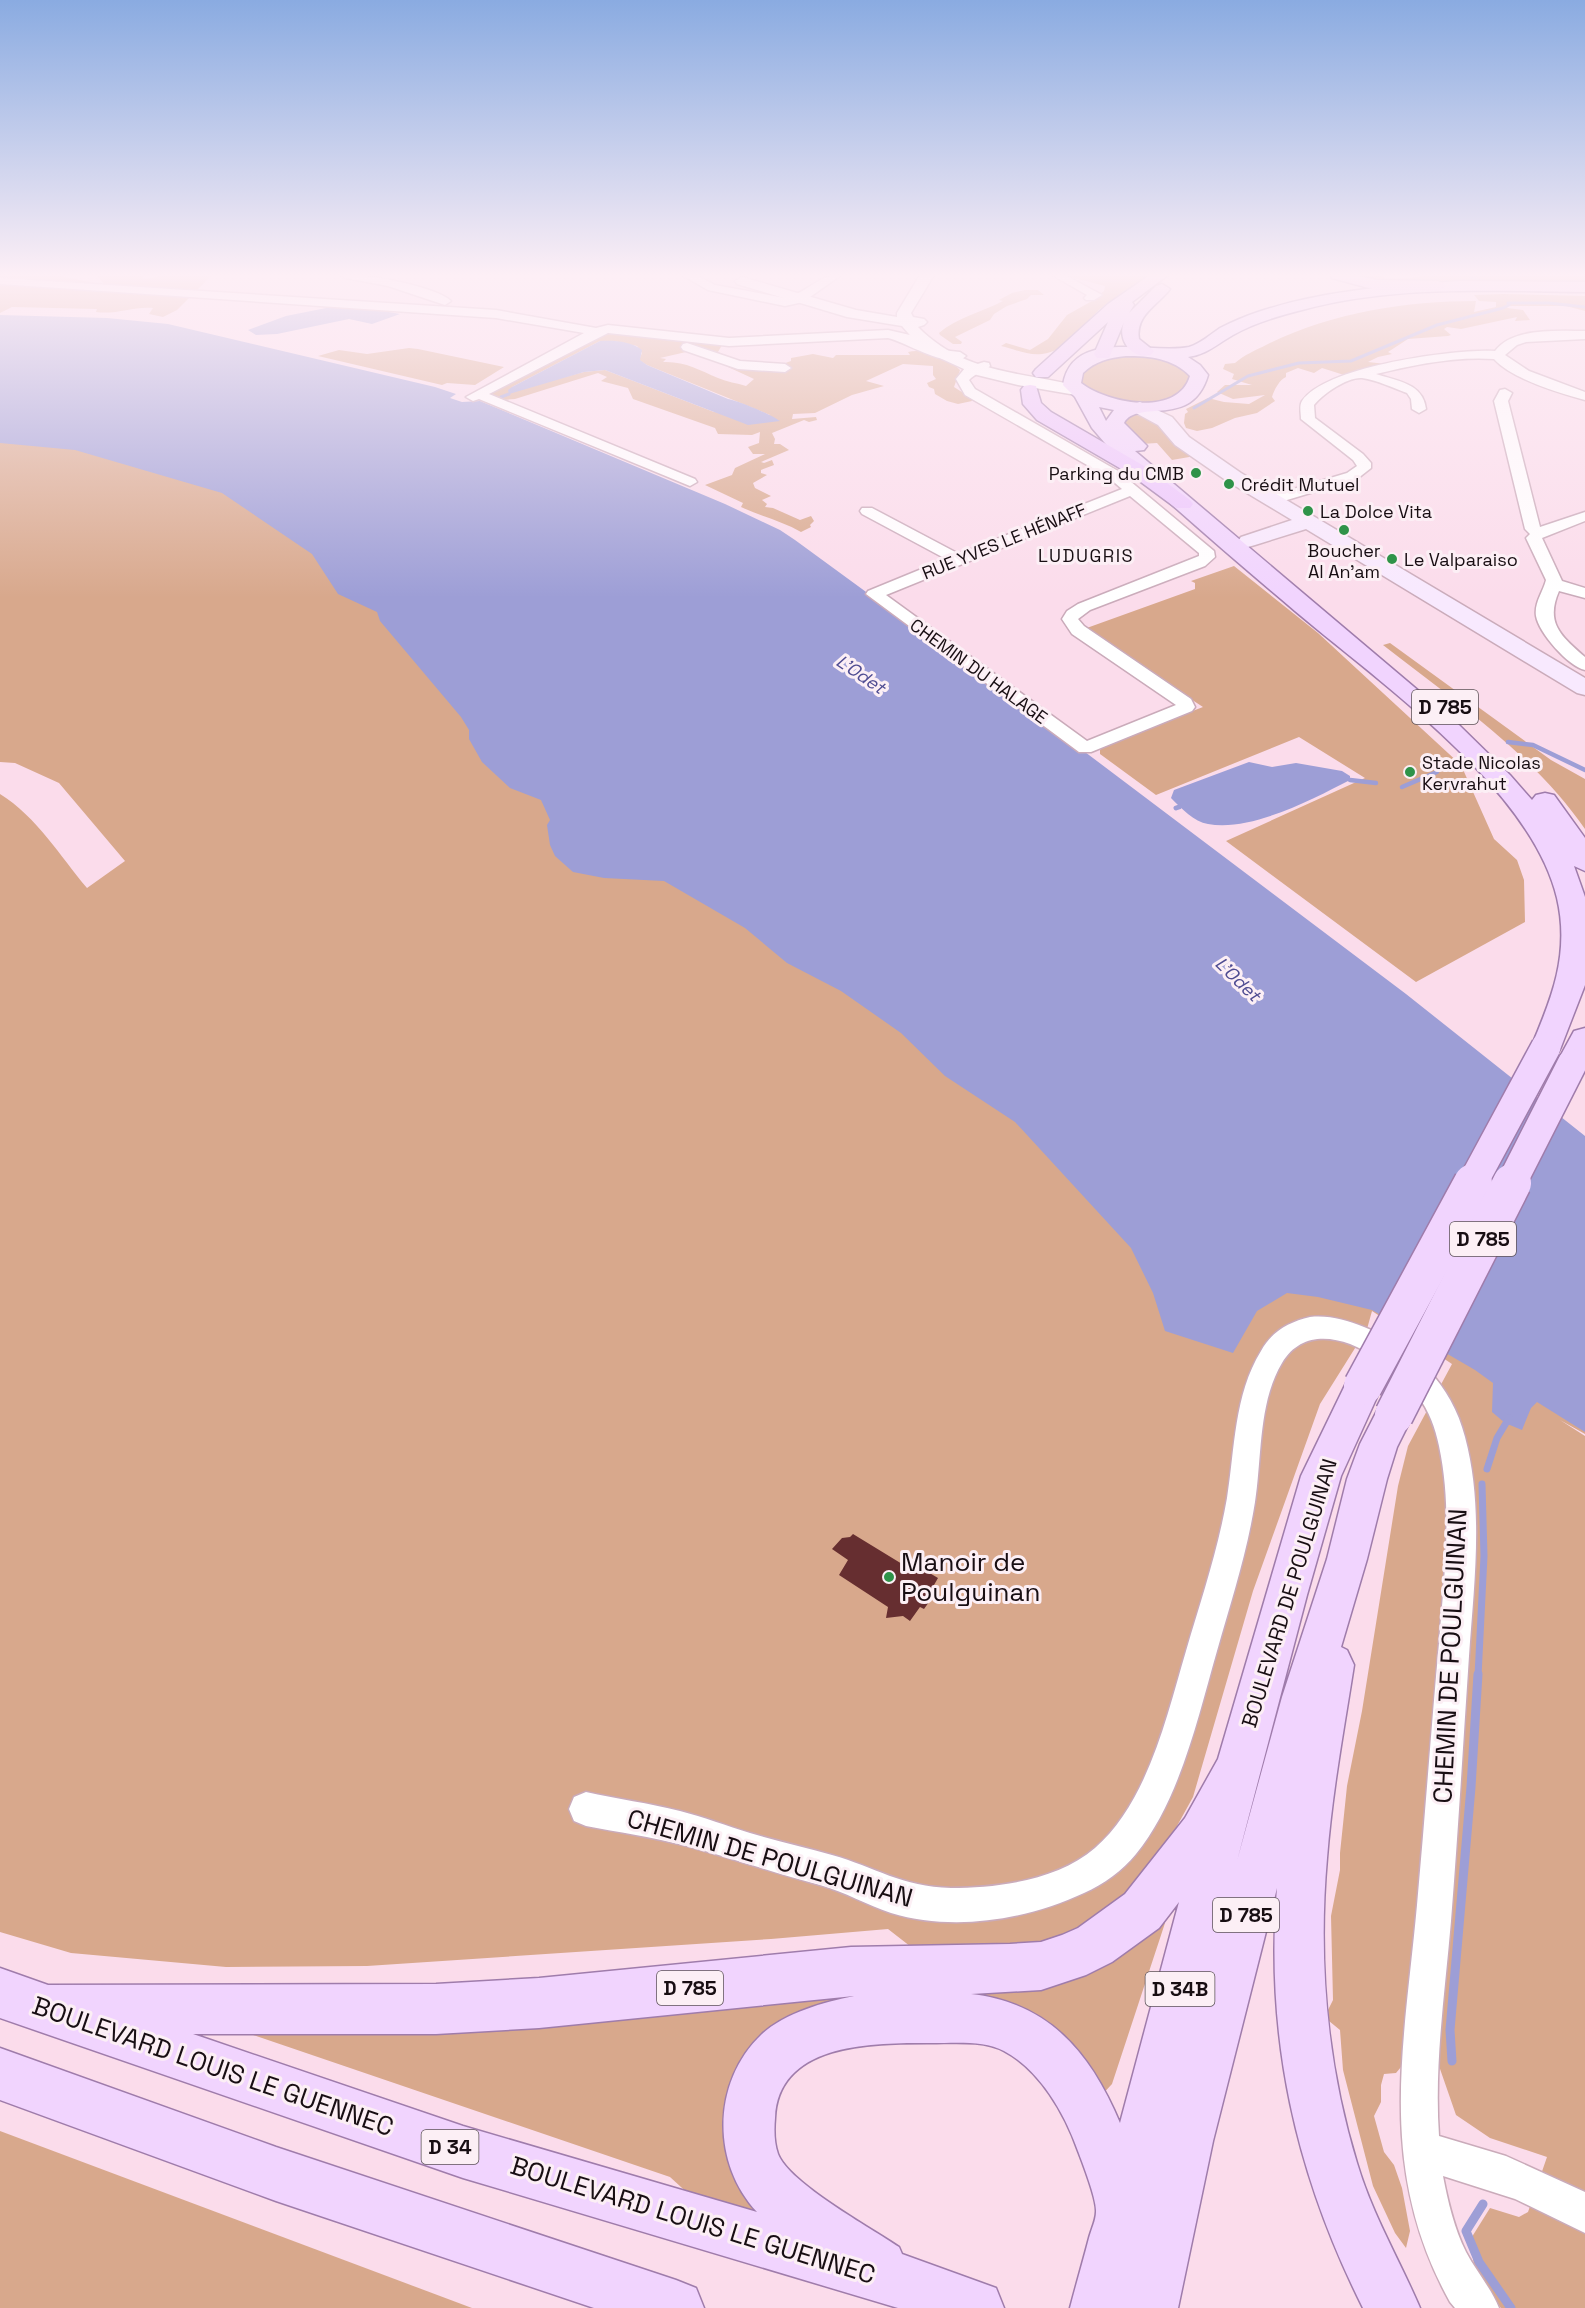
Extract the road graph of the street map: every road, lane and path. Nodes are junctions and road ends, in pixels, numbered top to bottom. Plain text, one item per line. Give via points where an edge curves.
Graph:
1 (501, 383) edge
2 (970, 383) edge
3 (1022, 383) edge
4 (1073, 383) edge
5 (1197, 383) edge
6 (1336, 383) edge
7 (1388, 383) edge
8 (1552, 383) edge
9 (1030, 390) dead end
10 (1080, 393) junction
11 (1505, 393) dead end
12 (1585, 396) edge
13 (1175, 402) junction
14 (1136, 408) junction
15 (1419, 409) dead end
16 (1200, 454) junction
17 (690, 482) dead end
18 (1134, 490) junction
19 (1272, 500) junction
20 (1183, 504) junction
21 (867, 511) dead end
22 (1585, 516) edge
23 (1307, 522) junction
24 (1538, 533) junction
25 (1248, 541) junction
26 (958, 560) junction
27 (1553, 584) junction
28 (1585, 593) edge
29 (874, 594) joint
30 (1585, 665) edge
31 (1585, 688) edge
32 (1585, 862) edge
33 (1568, 1050) edge
34 (1347, 1559) junction
35 (1238, 1768) junction
36 (586, 1809) dead end
37 (0, 1993) edge
38 (49, 2009) junction
39 (0, 2074) edge
40 (1421, 2151) junction
41 (1123, 2210) junction
42 (1585, 2213) edge
43 (907, 2283) junction
44 (1154, 2291) edge
45 (676, 2308) edge
46 (976, 2308) edge
47 (1098, 2308) edge
48 (1392, 2308) edge
49 (1479, 2308) edge

1 - 17 street via 475,396 507,402
2 - 18 street via 967,389 979,398 1087,457
3 - 10 street
4 - 10 main road
5 - 13 main road via 1191,394
6 - 19 street via 1308,400 1310,422 1362,460 1363,471
7 - 15 street via 1412,390
8 - 12 street
9 - 20 highway, D 785 via 1032,404 1044,416 1137,470
10 - 14 main road via 1106,404
10 - 20 main road, BOULEVARD DE POULGUINAN / D 785 via 1104,431
11 - 24 street via 1501,401 1516,468 1533,529
13 - 14 main road
13 - 16 main road via 1177,426
14 - 16 main road via 1165,421
14 - 25 main road, D 785 via 1117,417 1116,428
16 - 19 main road
18 - 26 street, RUE YVES LE HÉNAFF
18 - 29 street, CHEMIN DU HALAGE via 1204,549 1207,557 1080,609 1071,616 1071,622 1186,707 1085,748
19 - 23 main road
20 - 33 main road, BOULEVARD DE POULGUINAN / D 785 via 1452,733 1506,787 1543,833 1568,886 1577,941 1567,994
21 - 26 street
22 - 24 street
23 - 25 main road
23 - 31 main road
24 - 27 street via 1535,542
25 - 32 main road, D 785 via 1508,761 1554,811
26 - 29 street, RUE YVES LE HÉNAFF
27 - 28 street
27 - 30 street via 1543,609 1544,619 1564,647
33 - 34 main road, BOULEVARD DE POULGUINAN / D 785, bridge via 1379,1444 1366,1479
33 - 35 main road, BOULEVARD DE POULGUINAN / D 785, bridge via 1363,1386 1322,1476
34 - 44 main road, BOULEVARD DE POULGUINAN / D 785 via 1304,1697 1217,2024
34 - 48 main road via 1303,1857 1301,2018 1310,2081 1332,2171 1359,2242
35 - 38 main road, D 785 via 1201,1834 1142,1911 1095,1945 1041,1966 851,1972 539,2003 436,2009
35 - 41 main road, BOULEVARD DE POULGUINAN / D 34B
36 - 40 street, CHEMIN DE POULGUINAN via 676,1826 842,1874 905,1900 949,1905 1019,1897 1050,1889 1089,1871 1124,1842 1143,1813 1176,1733 1231,1552 1254,1407 1264,1370 1275,1351 1296,1333 1328,1328 1350,1333 1404,1362 1431,1393 1450,1432 1458,1493 1460,1572 1419,2079
37 - 38 main road, BOULEVARD LOUIS LE GUENNEC / D 34
38 - 43 main road, BOULEVARD LOUIS LE GUENNEC / D 34 via 463,2152
39 - 45 main road via 276,2174
40 - 42 street via 1509,2175
40 - 49 street, CHEMIN DE POULGUINAN via 1428,2200 1442,2245 1455,2274
41 - 43 main road via 1089,2110 1054,2061 1026,2036 993,2022 905,2017 865,2020 802,2035 783,2048 759,2077 753,2091 748,2110 756,2167 766,2183 789,2204
41 - 47 main road, D 34B
43 - 46 main road, BOULEVARD LOUIS LE GUENNEC / D 34

